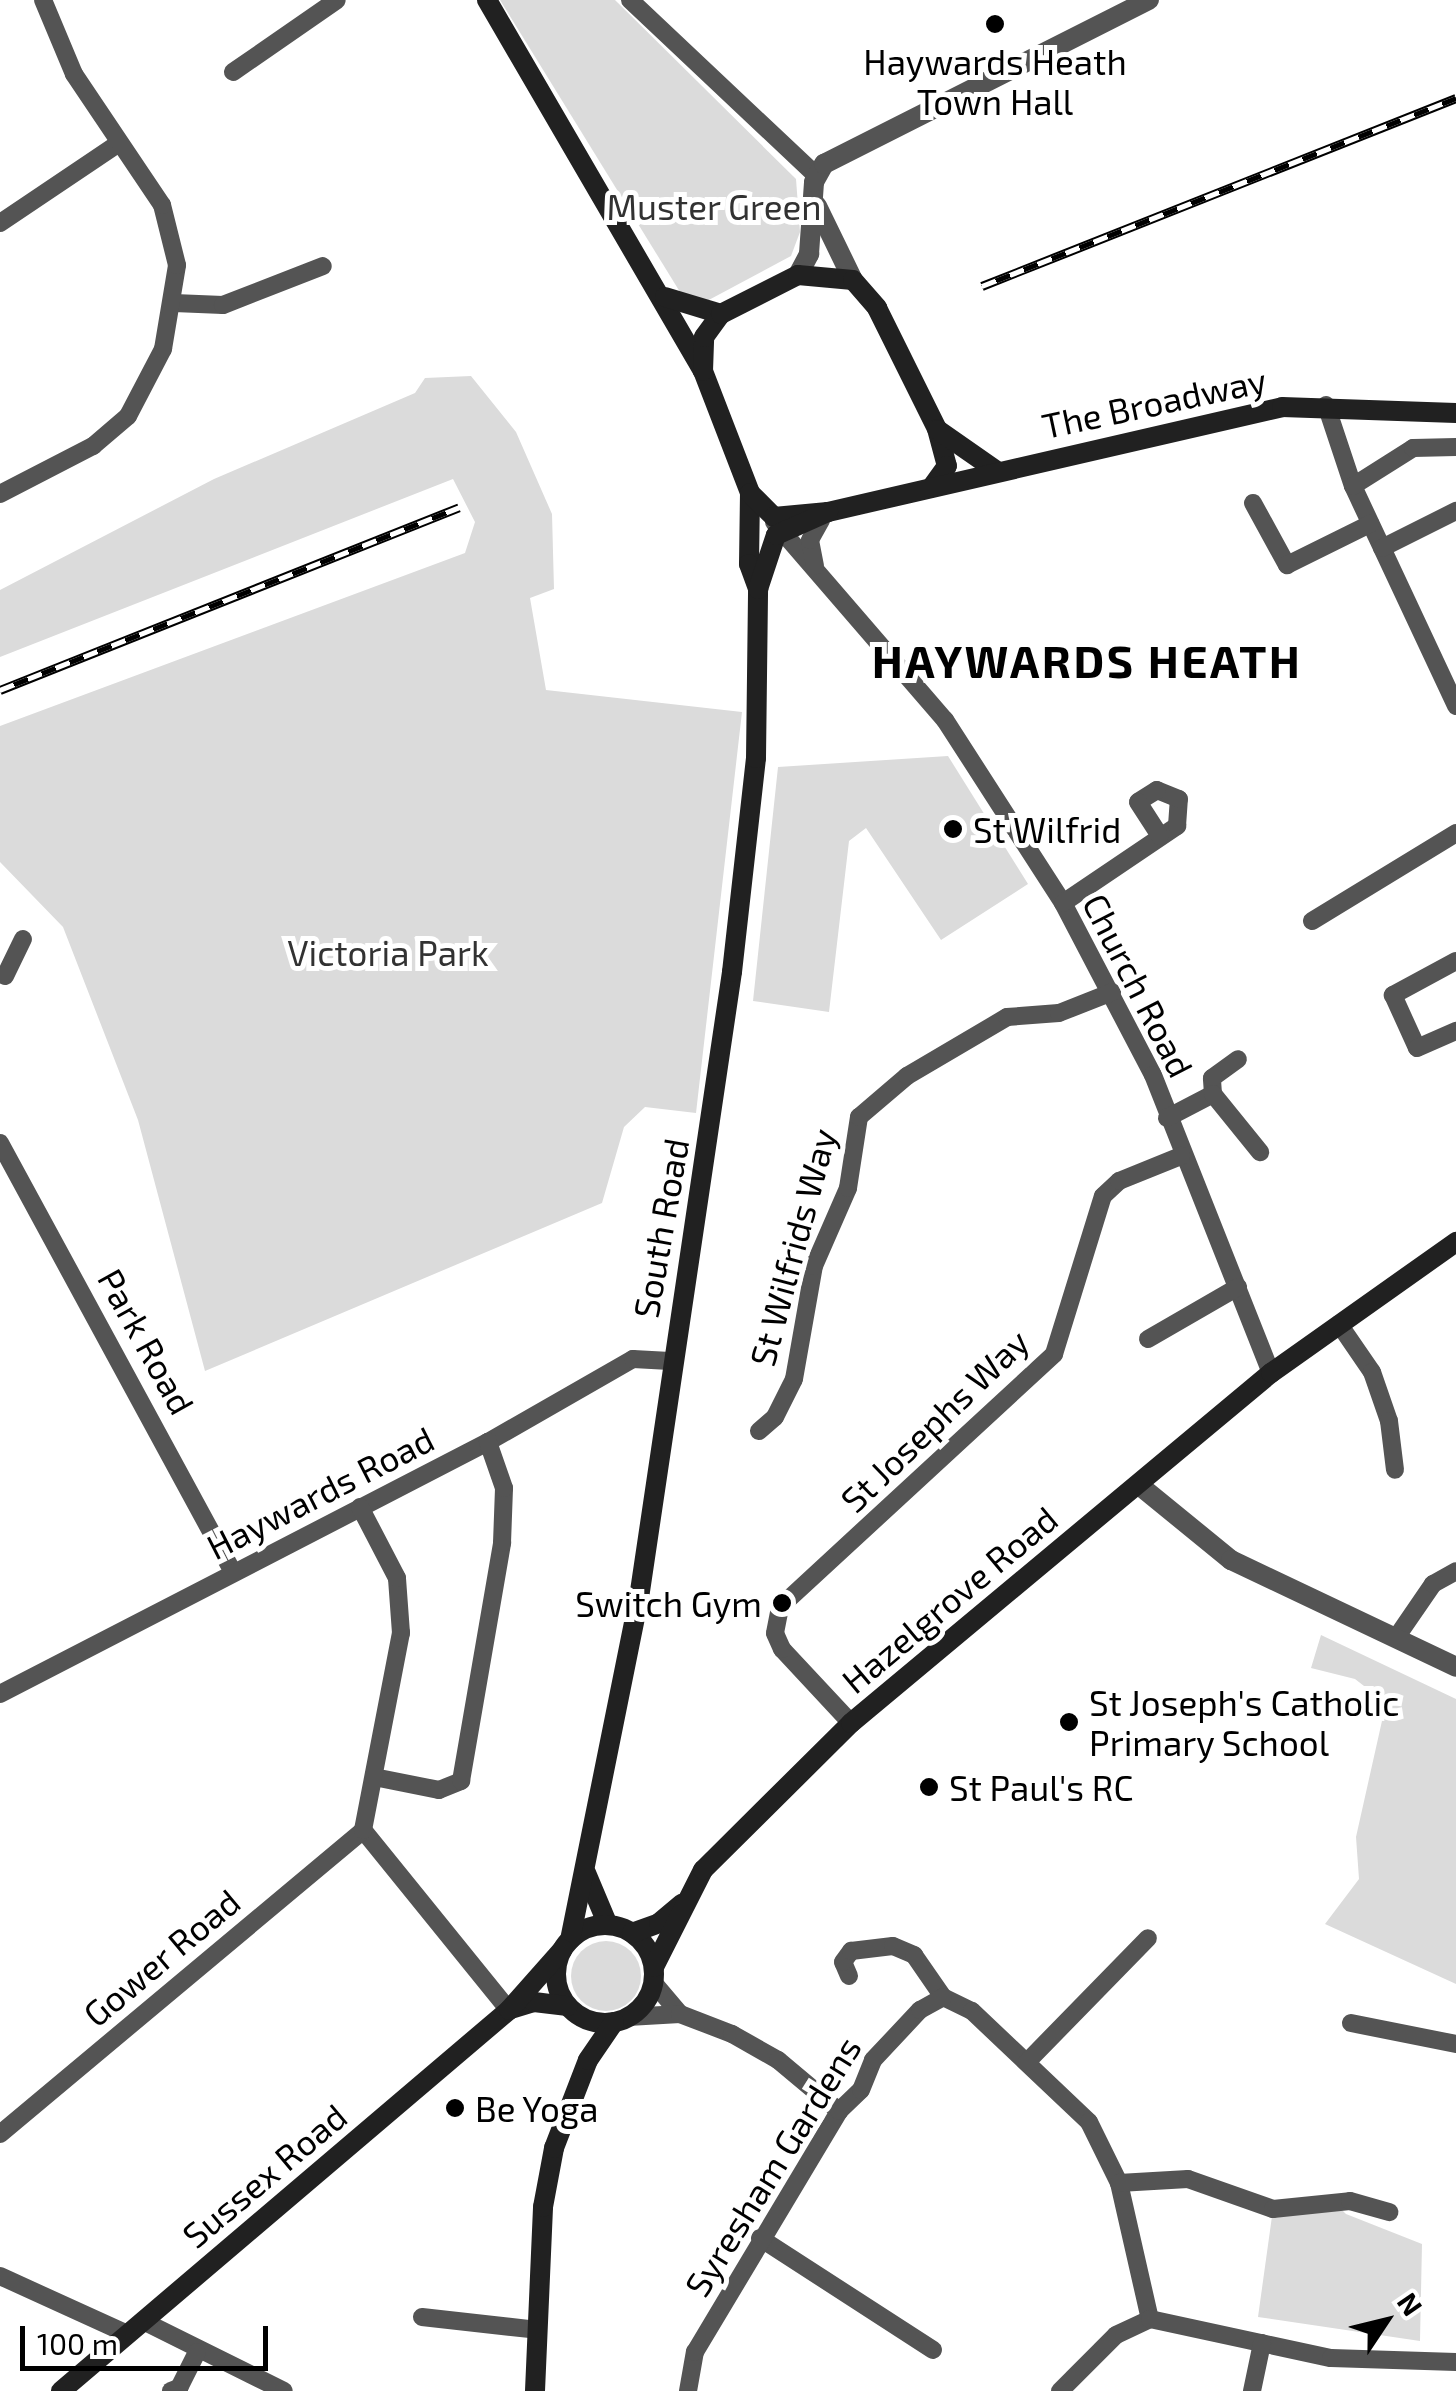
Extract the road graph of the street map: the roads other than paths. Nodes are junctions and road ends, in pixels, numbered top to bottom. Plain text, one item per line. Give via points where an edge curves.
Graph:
1 (43, 0) edge
2 (337, 0) edge
3 (487, 0) edge
4 (630, 0) edge
5 (1150, 0) edge
6 (233, 72) dead end
7 (119, 143) junction
8 (816, 175) junction
9 (818, 206) junction
10 (0, 223) edge
11 (322, 266) dead end
12 (798, 275) junction
13 (853, 280) junction
14 (665, 298) junction
15 (174, 303) junction
16 (721, 314) junction
17 (702, 371) junction
18 (1326, 406) junction
19 (1456, 413) edge
20 (937, 429) junction
21 (1456, 446) edge
22 (997, 471) junction
23 (1353, 486) junction
24 (932, 488) junction
25 (0, 494) edge
26 (750, 494) junction
27 (1253, 503) dead end
28 (1456, 511) edge
29 (768, 514) junction
30 (824, 516) junction
31 (1370, 524) junction
32 (782, 532) junction
33 (1382, 548) junction
34 (815, 566) junction
35 (758, 589) junction
36 (1456, 706) edge
37 (1456, 834) edge
38 (1160, 836) dead end
39 (1063, 903) junction
40 (1312, 922) dead end
41 (23, 939) dead end
42 (7, 955) edge
43 (1456, 960) edge
44 (4, 976) dead end
45 (1112, 992) junction
46 (1456, 1031) edge
47 (1238, 1059) dead end
48 (1212, 1094) junction
49 (1167, 1118) junction
50 (0, 1142) edge
51 (1260, 1152) dead end
52 (1181, 1156) junction
53 (1456, 1242) edge
54 (1238, 1287) junction
55 (1340, 1324) junction
56 (1148, 1339) dead end
57 (670, 1361) junction
58 (1271, 1373) junction
59 (760, 1431) dead end
60 (488, 1442) junction
61 (1395, 1470) dead end
62 (1139, 1485) junction
63 (360, 1507) junction
64 (1456, 1571) edge
65 (234, 1573) junction
66 (1398, 1636) junction
67 (1456, 1667) edge
68 (0, 1694) edge
69 (851, 1723) junction
70 (374, 1777) junction
71 (363, 1830) junction
72 (586, 1873) junction
73 (691, 1896) junction
74 (608, 1925) junction
75 (632, 1933) junction
76 (1148, 1938) dead end
77 (566, 1944) junction
78 (654, 1975) junction
79 (849, 1976) dead end
80 (943, 1997) junction
81 (509, 2010) junction
82 (574, 2011) junction
83 (680, 2014) junction
84 (621, 2020) junction
85 (1352, 2023) dead end
86 (1456, 2044) edge
87 (588, 2060) junction
88 (1026, 2062) junction
89 (839, 2110) junction
90 (0, 2134) edge
91 (1118, 2183) junction
92 (1389, 2212) dead end
93 (760, 2238) junction
94 (1, 2277) edge
95 (422, 2317) dead end
96 (1150, 2319) junction
97 (135, 2327) junction
98 (536, 2330) junction
99 (1262, 2343) junction
100 (933, 2350) dead end
101 (196, 2352) junction
102 (1456, 2362) edge
103 (61, 2391) edge
104 (170, 2391) edge
105 (284, 2391) edge
106 (535, 2391) edge
107 (688, 2391) edge
108 (1060, 2391) edge
109 (1252, 2391) edge

1 - 7 street via 74,74
2 - 6 street
3 - 14 main road
4 - 8 street
5 - 8 street via 834,156
7 - 10 street
7 - 15 street via 145,175 172,230
8 - 9 street
9 - 12 street via 810,254
9 - 13 street
11 - 15 street via 223,305
12 - 13 main road
12 - 16 main road
13 - 20 main road via 877,308
14 - 16 main road
14 - 17 main road via 684,347
15 - 25 street via 158,363 128,416 93,446
16 - 17 main road via 704,337
17 - 26 main road
18 - 19 main road, The Broadway
18 - 22 main road, The Broadway via 1282,407
18 - 23 street
20 - 22 main road via 966,456
20 - 24 main road via 947,466
21 - 23 street via 1413,448
22 - 24 main road, The Broadway via 976,482
23 - 31 street
24 - 30 main road, The Broadway
26 - 29 main road
26 - 35 main road via 749,564
27 - 31 street via 1287,565
28 - 33 street
29 - 30 main road, The Broadway
29 - 32 street, Church Road
30 - 32 main road, The Broadway
30 - 34 street via 810,540
31 - 33 street
32 - 34 street, Church Road
32 - 35 main road via 769,544
33 - 36 street
34 - 39 street, Church Road via 945,720
35 - 57 main road, South Road via 758,714 744,880
37 - 40 street
38 - 39 street
39 - 45 street, Church Road
41 - 42 street
42 - 44 street
43 - 46 street via 1393,995 1417,1048
45 - 49 street, Church Road
45 - 59 street, St Wilfrids Way via 1059,1013 1007,1018 897,1083 859,1117 848,1188 814,1266 794,1379
47 - 48 street via 1212,1078
48 - 49 street
48 - 51 street
49 - 52 street, Church Road
50 - 65 street, Park Road
52 - 54 street, Church Road
52 - 69 street, St Josephs Way via 1120,1181 1103,1196 1054,1354 780,1607 775,1633 782,1649
53 - 55 main road, Hazelgrove Road
54 - 56 street
54 - 58 street, Church Road
55 - 58 main road, Hazelgrove Road
55 - 61 street via 1372,1372 1389,1421
57 - 60 street, Haywards Road via 633,1359
57 - 72 main road, South Road via 653,1509
58 - 62 main road, Hazelgrove Road
60 - 63 street, Haywards Road
60 - 70 street via 504,1488 502,1542 461,1781 440,1790
62 - 66 street via 1231,1560
62 - 69 main road, Hazelgrove Road
63 - 65 street, Haywards Road
63 - 70 street via 397,1578 401,1633
64 - 66 street via 1432,1584
65 - 68 street, Haywards Road
66 - 67 street
69 - 73 main road, Hazelgrove Road via 731,1835
70 - 71 street
71 - 81 street
71 - 90 street, Gower Road
72 - 74 main road
72 - 77 main road, South Road
73 - 75 main road, Hazelgrove Road via 660,1924
73 - 78 main road, Hazelgrove Road
74 - 75 main road
74 - 77 main road
75 - 78 main road
76 - 88 street
77 - 81 main road, Sussex Road
77 - 82 main road via 556,1978
78 - 83 street
78 - 84 main road
79 - 80 street via 843,1962 851,1951 894,1946 914,1955
80 - 88 street via 972,2011
80 - 89 street, Syresham Gardens via 920,2010 872,2060 861,2090
81 - 82 main road via 534,2002
81 - 97 main road, Sussex Road
82 - 84 main road
82 - 87 main road
83 - 84 street
83 - 89 street via 778,2060
84 - 87 main road
85 - 86 street
87 - 98 main road via 554,2148 545,2192
88 - 91 street via 1090,2122
89 - 93 street, Syresham Gardens
91 - 92 street via 1188,2179 1273,2210 1350,2201
91 - 96 street
93 - 100 street
93 - 107 street, Syresham Gardens via 695,2352
94 - 97 street
95 - 98 street
96 - 99 street
96 - 108 street via 1116,2335
97 - 101 street
97 - 103 main road, Sussex Road
98 - 106 main road
99 - 102 street via 1331,2358
99 - 109 street
101 - 104 street via 179,2388
101 - 105 street

